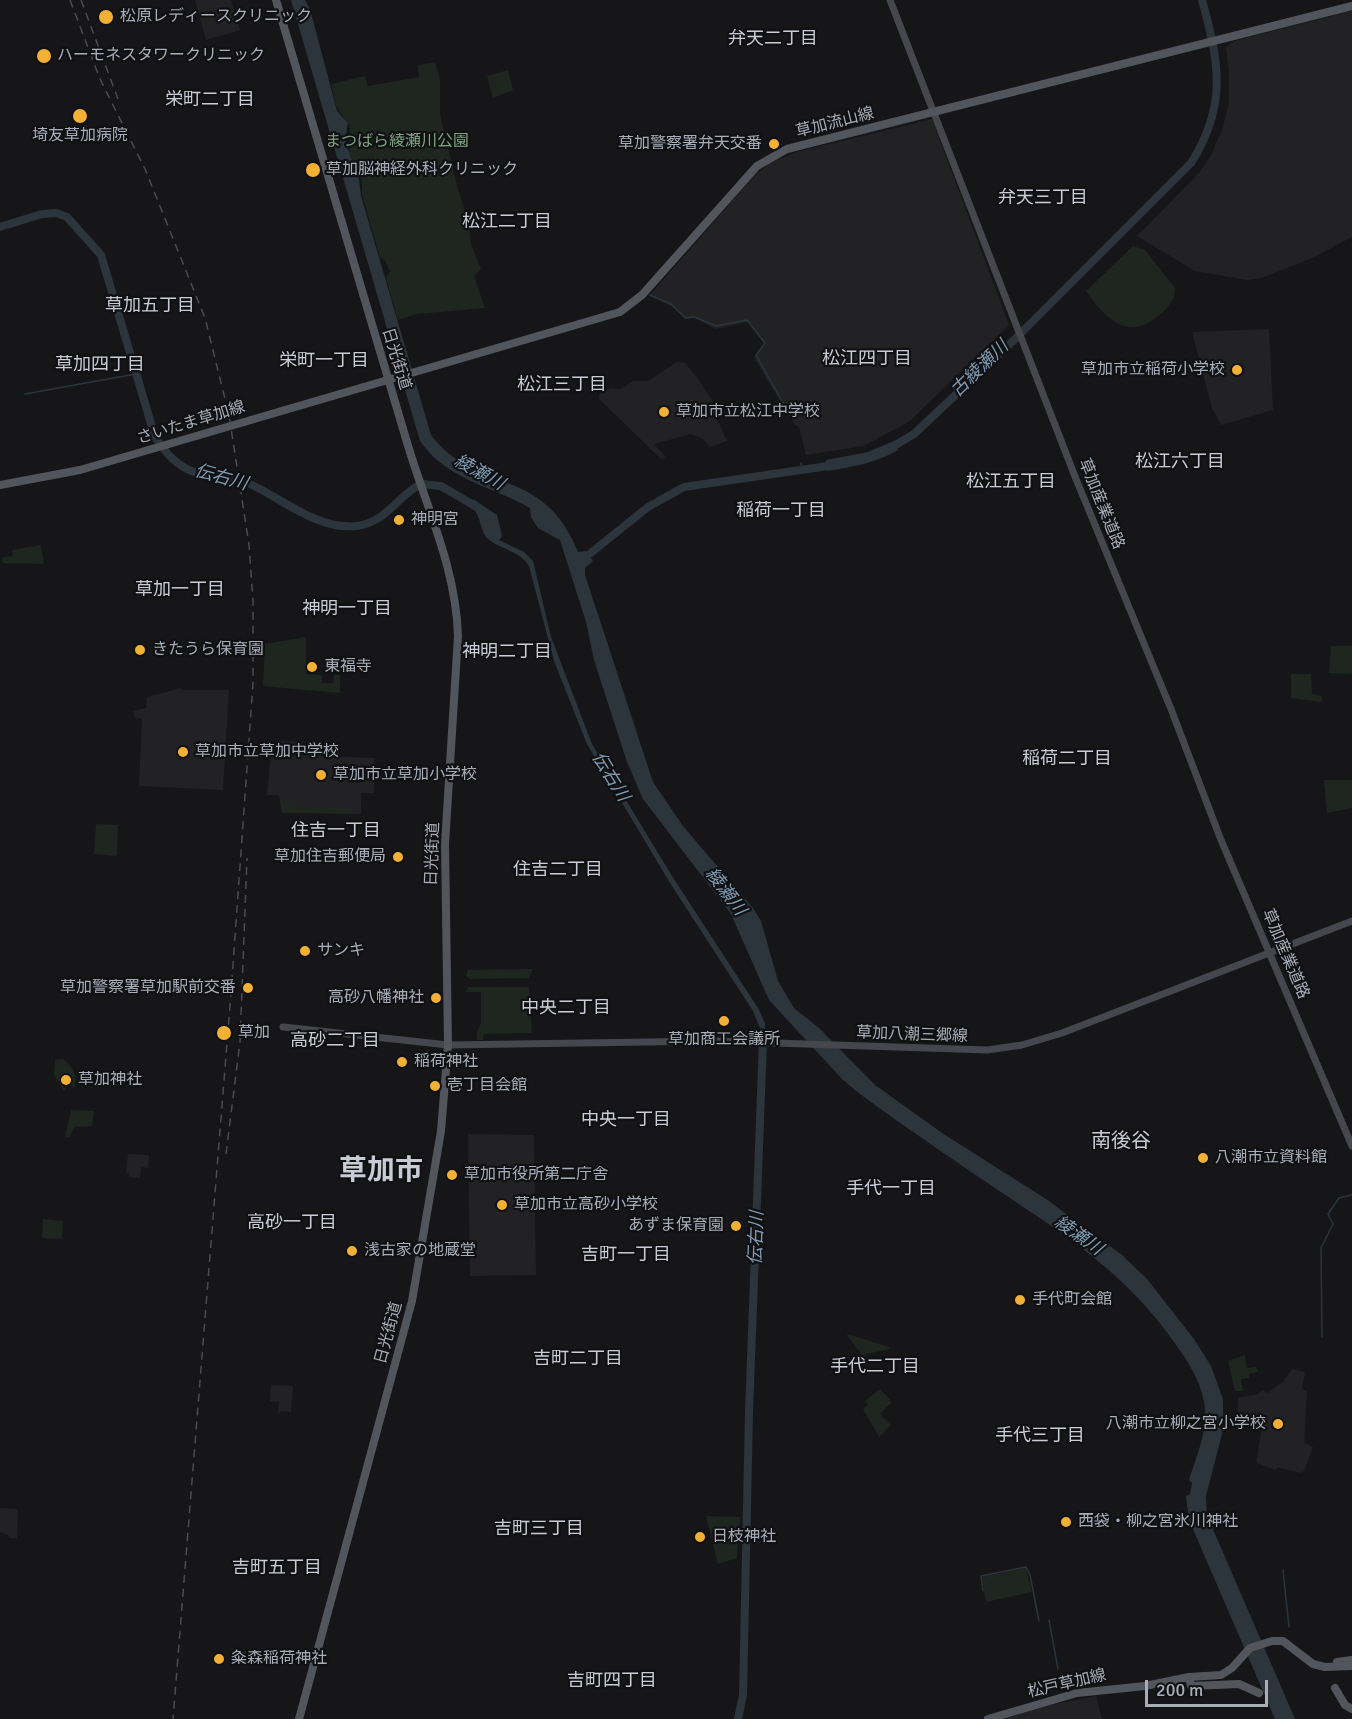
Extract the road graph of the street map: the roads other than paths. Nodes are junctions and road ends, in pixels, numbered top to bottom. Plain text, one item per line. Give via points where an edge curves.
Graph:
1 (276, 0) edge
2 (890, 0) edge
3 (1352, 6) edge
4 (934, 112) junction
5 (388, 379) junction
6 (0, 485) edge
7 (1352, 921) edge
8 (1269, 952) junction
9 (283, 1027) dead end
10 (448, 1045) junction
11 (1352, 1146) edge
12 (1352, 1660) edge
13 (1352, 1665) edge
14 (1331, 1666) junction
15 (1189, 1677) junction
16 (1335, 1688) dead end
17 (1259, 1693) dead end
18 (1352, 1709) edge
19 (299, 1719) edge
20 (988, 1719) edge

1 - 5 main road, 日光街道
2 - 4 main road, 草加産業道路
3 - 4 main road, 草加流山線
4 - 5 main road, 草加流山線 via 798,146 766,160 747,176 642,295 620,312
4 - 8 main road, 草加産業道路 via 1221,840
5 - 6 main road, さいたま草加線 via 58,476
5 - 10 main road, 日光街道 via 450,572 458,615 445,844
7 - 8 main road, 草加八潮三郷線
8 - 10 main road, 草加八潮三郷線 via 1022,1045 968,1051 763,1043
8 - 11 main road, 草加産業道路
9 - 10 main road, 草加八潮三郷線
10 - 19 main road, 日光街道 via 443,1117 412,1301
12 - 14 main road
13 - 14 main road, 松戸草加線
14 - 15 main road, 松戸草加線 via 1313,1664 1288,1644 1272,1641 1250,1648 1221,1675
15 - 17 main road via 1191,1686 1239,1684
15 - 20 main road, 松戸草加線 via 1145,1686 1077,1692
16 - 18 main road

